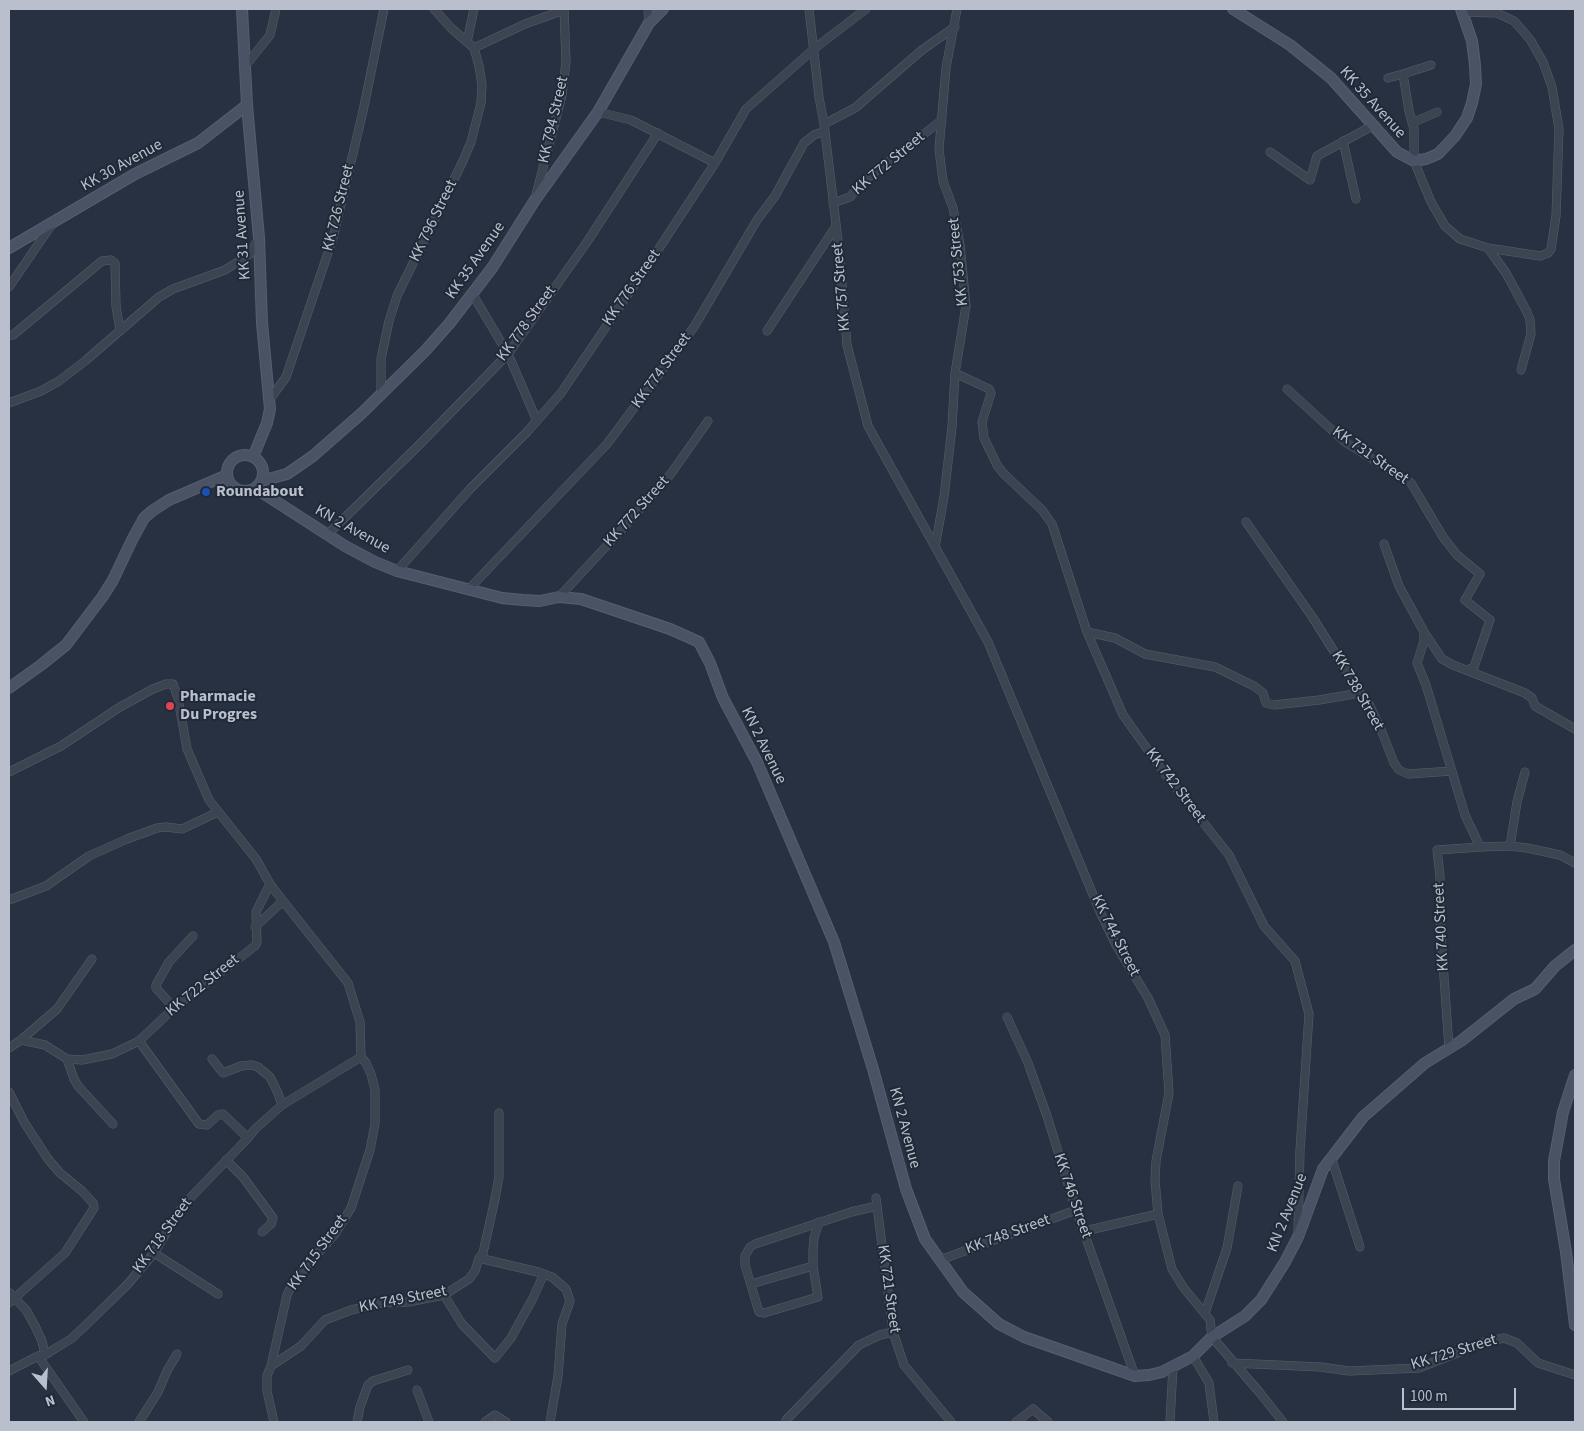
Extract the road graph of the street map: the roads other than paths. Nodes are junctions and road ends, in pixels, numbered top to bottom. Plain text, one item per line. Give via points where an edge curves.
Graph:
1 (242, 9) edge
2 (276, 9) edge
3 (384, 9) edge
4 (434, 9) edge
5 (474, 9) edge
6 (648, 9) edge
7 (663, 9) edge
8 (809, 9) edge
9 (866, 9) edge
10 (958, 9) edge
11 (1233, 9) edge
12 (564, 10) edge
13 (1461, 10) edge
14 (649, 22) junction
15 (955, 27) junction
16 (467, 42) junction
17 (474, 48) junction
18 (815, 48) junction
19 (246, 64) junction
20 (1431, 65) dead end
21 (1403, 74) junction
22 (1388, 78) dead end
23 (248, 105) junction
24 (598, 112) junction
25 (1437, 112) dead end
26 (942, 120) junction
27 (1412, 122) junction
28 (1372, 126) junction
29 (824, 127) junction
30 (658, 133) junction
31 (1343, 141) junction
32 (1270, 152) dead end
33 (1414, 161) junction
34 (714, 163) junction
35 (1356, 199) dead end
36 (535, 200) junction
37 (833, 203) junction
38 (54, 220) junction
39 (836, 226) junction
40 (259, 238) junction
41 (9, 248) edge
42 (1488, 248) junction
43 (9, 287) edge
44 (473, 294) junction
45 (120, 330) junction
46 (767, 331) dead end
47 (9, 336) edge
48 (508, 354) junction
49 (1521, 370) dead end
50 (955, 373) junction
51 (1287, 389) dead end
52 (381, 393) junction
53 (270, 400) junction
54 (9, 403) edge
55 (537, 421) junction
56 (708, 421) dead end
57 (253, 457) junction
58 (227, 475) junction
59 (258, 484) junction
60 (1246, 522) dead end
61 (327, 535) junction
62 (1384, 544) dead end
63 (935, 547) junction
64 (397, 571) junction
65 (468, 590) junction
66 (559, 597) junction
67 (1087, 632) junction
68 (1424, 632) junction
69 (1468, 670) junction
70 (9, 688) edge
71 (1360, 692) junction
72 (1575, 729) edge
73 (1452, 771) junction
74 (9, 772) edge
75 (1525, 772) dead end
76 (218, 812) junction
77 (1510, 846) junction
78 (1480, 847) junction
79 (1574, 860) edge
80 (270, 884) junction
81 (9, 900) edge
82 (283, 901) junction
83 (255, 927) junction
84 (193, 936) dead end
85 (1575, 950) edge
86 (92, 959) dead end
87 (174, 1008) junction
88 (1007, 1017) dead end
89 (21, 1040) junction
90 (139, 1041) junction
91 (9, 1048) edge
92 (1449, 1048) junction
93 (361, 1057) junction
94 (67, 1059) junction
95 (212, 1059) dead end
96 (1575, 1075) edge
97 (9, 1092) edge
98 (282, 1105) junction
99 (499, 1113) dead end
100 (113, 1124) dead end
101 (248, 1138) junction
102 (1331, 1157) junction
103 (226, 1160) junction
104 (1238, 1186) dead end
105 (1076, 1210) junction
106 (1158, 1214) junction
107 (819, 1222) junction
108 (1085, 1231) junction
109 (262, 1232) dead end
110 (1298, 1237) junction
111 (1360, 1247) dead end
112 (154, 1253) junction
113 (479, 1258) junction
114 (940, 1260) junction
115 (813, 1266) junction
116 (542, 1278) dead end
117 (751, 1284) junction
118 (9, 1292) edge
119 (218, 1294) dead end
120 (444, 1295) junction
121 (12, 1301) edge
122 (1205, 1313) junction
123 (1575, 1325) edge
124 (893, 1332) junction
125 (1212, 1337) junction
126 (177, 1354) dead end
127 (42, 1355) junction
128 (1193, 1356) junction
129 (1232, 1363) junction
130 (272, 1366) junction
131 (1173, 1366) junction
132 (408, 1370) dead end
133 (9, 1371) edge
134 (1575, 1375) edge
135 (1135, 1376) junction
136 (417, 1390) dead end
137 (786, 1420) dead end
138 (84, 1422) edge
139 (139, 1422) edge
140 (274, 1422) edge
141 (356, 1422) edge
142 (430, 1422) edge
143 (484, 1422) edge
144 (506, 1422) edge
145 (550, 1422) edge
146 (951, 1422) edge
147 (1016, 1422) edge
148 (1048, 1422) edge
149 (1170, 1422) edge
150 (1214, 1422) edge
151 (1283, 1422) edge

1 - 19 main road, KK 31 Avenue
2 - 19 street via 270,35
3 - 53 street, KK 726 Street via 334,238 286,377
4 - 16 street
5 - 16 street
6 - 14 street
7 - 14 main road, KK 35 Avenue
8 - 18 street, KK 757 Street
9 - 18 street, KK 776 Street
10 - 15 street, KK 753 Street
11 - 28 main road, KK 35 Avenue via 1290,45 1331,78
12 - 17 street
12 - 36 street, KK 794 Street via 566,62 562,95
13 - 33 main road via 1476,65 1472,104 1455,136 1438,154
13 - 42 street via 1497,13 1514,20 1543,62 1552,87 1559,129 1556,216 1551,249 1540,256
14 - 24 main road, KK 35 Avenue
15 - 26 street, KK 753 Street via 946,68
15 - 29 street, KK 774 Street via 922,50 855,108
16 - 17 street
17 - 52 street, KK 796 Street via 482,85 479,114 462,164 397,296 381,359
18 - 29 street, KK 757 Street
18 - 34 street, KK 776 Street via 746,109
19 - 23 main road, KK 31 Avenue
20 - 21 street
21 - 22 street
21 - 27 street
23 - 38 main road, KK 30 Avenue via 198,143 134,174
23 - 40 main road, KK 31 Avenue
24 - 30 street via 631,120
24 - 36 main road, KK 35 Avenue
25 - 27 street
26 - 37 street, KK 772 Street via 866,179 850,197
26 - 50 street, KK 753 Street via 940,163 960,245 966,306
27 - 33 street
28 - 31 street
28 - 33 main road, KK 35 Avenue via 1396,152
29 - 37 street, KK 757 Street
29 - 65 street, KK 774 Street via 804,143 694,327 607,444
30 - 34 street
30 - 48 street, KK 778 Street
31 - 32 street via 1317,156 1310,180
31 - 35 street
33 - 42 street via 1445,226 1460,239
34 - 55 street, KK 776 Street via 561,393
36 - 44 main road, KK 35 Avenue
37 - 39 street, KK 757 Street
38 - 41 main road, KK 30 Avenue
38 - 43 street
39 - 46 street
39 - 63 street, KK 757 Street via 847,345 868,426
40 - 45 street via 248,255 225,270 173,289
40 - 53 main road, KK 31 Avenue via 262,323
42 - 49 street via 1506,273 1530,320 1531,334
44 - 48 street
44 - 52 main road, KK 35 Avenue via 425,351
45 - 47 street via 115,264 111,260 102,261
45 - 54 street via 59,382
48 - 55 street
48 - 61 street, KK 778 Street
50 - 63 street, KK 753 Street via 944,497
50 - 67 street, KK 742 Street via 991,393 982,422 984,438 1002,473 1042,510 1052,524
51 - 69 street, KK 731 Street via 1345,442 1411,483 1443,537 1480,574 1465,600 1490,620 1474,667
52 - 59 main road, KK 35 Avenue via 302,464
53 - 57 main road, KK 31 Avenue via 269,418
55 - 64 street, KK 776 Street via 471,488
56 - 66 street, KK 772 Street via 670,475
57 - 58 main road via 235,458 228,466
57 - 59 main road via 262,467
58 - 59 main road via 237,489 246,491
58 - 70 main road via 158,505 144,518 113,580 66,645
59 - 61 main road, KN 2 Avenue
60 - 71 street, KK 738 Street
61 - 64 main road, KN 2 Avenue
62 - 68 street via 1399,586
63 - 106 street, KK 744 Street via 988,642 1101,914 1165,1035 1168,1092 1156,1161
64 - 65 main road, KN 2 Avenue
65 - 66 main road, KN 2 Avenue via 523,600
66 - 114 main road, KN 2 Avenue via 600,604 698,642 757,762 834,942 906,1189 925,1238
67 - 71 street via 1115,638 1145,654 1215,667 1254,686 1263,693 1266,703 1274,705
67 - 110 street, KK 742 Street via 1123,715 1164,774 1229,855 1264,926 1295,961 1309,1014
68 - 69 street via 1442,659
68 - 73 street via 1417,663
69 - 72 street via 1525,693 1535,706
71 - 73 street, KK 738 Street via 1368,702 1399,770 1408,774
73 - 78 street
74 - 76 street via 61,746 153,689 173,684 187,749 209,800
75 - 77 street
76 - 80 street via 256,859
76 - 81 street via 182,829 157,828 127,839 89,856 46,886
77 - 78 street
77 - 79 street
78 - 92 street, KK 740 Street via 1437,850
80 - 82 street
80 - 83 street, KK 722 Street via 256,912
82 - 83 street
82 - 93 street via 348,984 360,1022
83 - 87 street, KK 722 Street via 255,946
84 - 87 street via 169,962 156,985
85 - 92 main road, KN 2 Avenue via 1535,989 1510,1002
86 - 89 street via 56,1009
87 - 90 street, KK 722 Street
88 - 105 street, KK 746 Street via 1028,1063
89 - 91 street
89 - 94 street via 45,1045
90 - 94 street, KK 722 Street via 103,1056
90 - 101 street via 200,1124 207,1125 222,1114
92 - 102 main road, KN 2 Avenue via 1425,1062 1369,1112
93 - 98 street, KK 718 Street
93 - 130 street, KK 715 Street via 371,1074 375,1090 375,1124 370,1150 351,1208 335,1234 295,1278 287,1294
94 - 100 street via 78,1086
95 - 98 street via 223,1073 241,1066 258,1067 270,1077
96 - 123 main road via 1563,1112 1554,1161
97 - 121 street via 48,1159 82,1191 94,1208 65,1253
98 - 101 street, KK 718 Street
99 - 113 street, KK 749 Street via 499,1177 483,1253
101 - 103 street, KK 718 Street
102 - 110 main road, KN 2 Avenue via 1322,1169
102 - 111 street
103 - 109 street via 243,1177 272,1218 271,1224
103 - 112 street, KK 718 Street via 182,1207
104 - 122 street via 1227,1248
105 - 108 street, KK 746 Street
105 - 114 street, KK 748 Street
106 - 108 street
106 - 122 street, KK 744 Street via 1172,1269
107 - 115 street via 814,1238
107 - 117 street via 750,1247 745,1265
107 - 124 street, KK 721 Street via 876,1202
108 - 135 street, KK 746 Street
110 - 125 main road, KN 2 Avenue via 1261,1300 1245,1316
112 - 119 street
112 - 127 street, KK 718 Street via 127,1285 71,1339
113 - 120 street, KK 749 Street via 469,1279
113 - 145 street via 538,1272 566,1289 570,1301 562,1324
114 - 135 main road, KN 2 Avenue via 964,1292 999,1324 1024,1337
115 - 117 street
115 - 117 street via 819,1294 815,1299 761,1313
116 - 120 street via 511,1338 495,1358 462,1324
118 - 121 street
120 - 130 street, KK 749 Street via 382,1303 325,1320 302,1346
121 - 127 street via 26,1310 35,1326 42,1341
122 - 125 street, KK 744 Street via 1210,1320
124 - 137 street via 859,1345
124 - 146 street, KK 721 Street via 904,1365
125 - 128 main road, KN 2 Avenue
125 - 129 street
126 - 139 street
127 - 133 street, KK 718 Street
127 - 138 street
128 - 131 main road, KN 2 Avenue
128 - 150 street via 1209,1383
129 - 134 street, KK 729 Street via 1349,1371 1419,1368 1467,1348 1504,1338 1517,1343 1538,1363
129 - 151 street
130 - 140 street, KK 715 Street via 266,1376
131 - 135 main road, KN 2 Avenue via 1162,1372
131 - 149 street
132 - 141 street via 368,1385
136 - 142 street
143 - 144 street via 495,1415
147 - 148 street via 1033,1409

